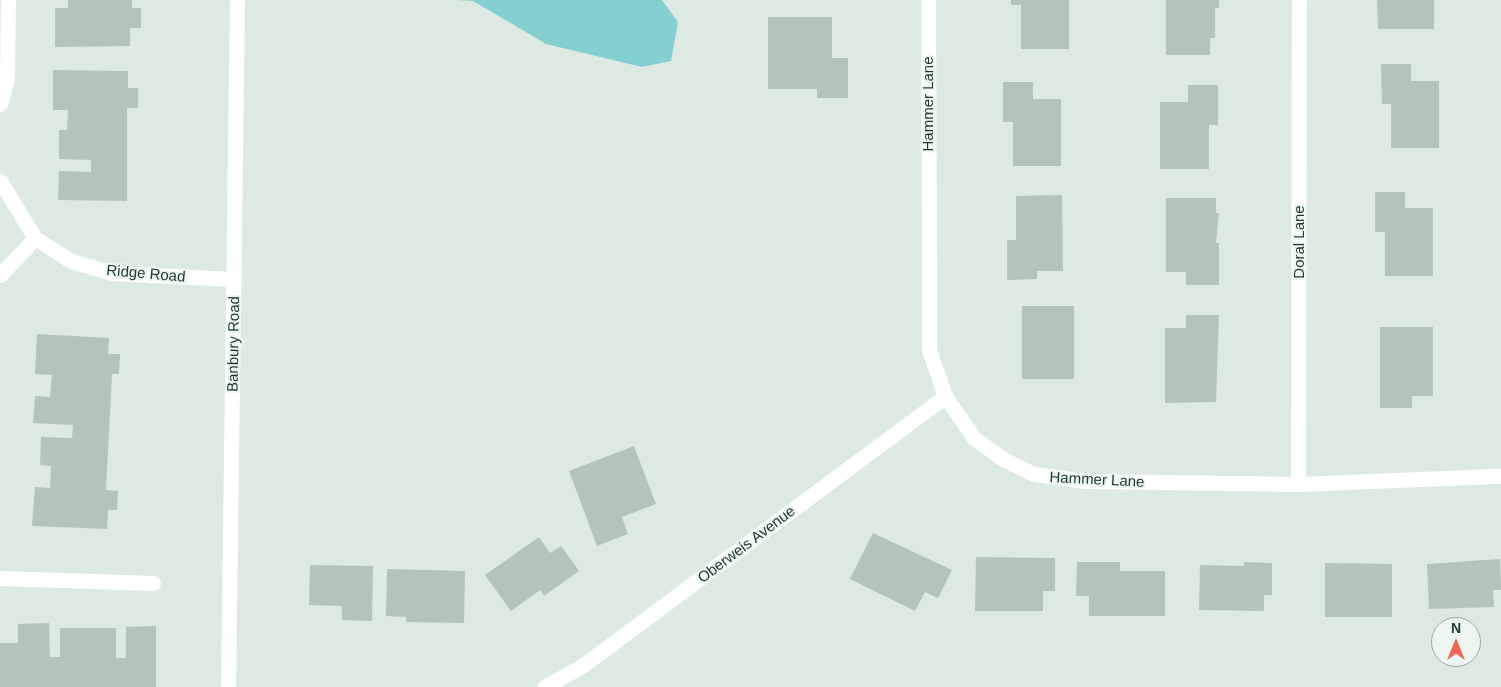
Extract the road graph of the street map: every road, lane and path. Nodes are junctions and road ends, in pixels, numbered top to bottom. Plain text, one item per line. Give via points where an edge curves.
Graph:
1 (8, 0) edge
2 (237, 0) edge
3 (928, 0) edge
4 (1299, 0) edge
5 (0, 104) edge
6 (0, 180) edge
7 (35, 238) junction
8 (0, 275) edge
9 (234, 279) junction
10 (945, 396) junction
11 (1501, 476) edge
12 (1298, 484) junction
13 (0, 578) edge
14 (153, 583) dead end
15 (228, 687) edge
16 (544, 687) edge

1 - 5 street via 7,78
2 - 9 street, Banbury Road
3 - 10 street, Hammer Lane via 928,334 933,366
4 - 12 street, Doral Lane
6 - 7 street, Ridge Road
7 - 8 street
7 - 9 street, Ridge Road via 71,261 112,273
9 - 15 street, Banbury Road
10 - 12 street, Hammer Lane via 974,438 1018,467 1051,478
10 - 16 street, Oberweis Avenue via 582,666
11 - 12 street, Hammer Lane
13 - 14 street

